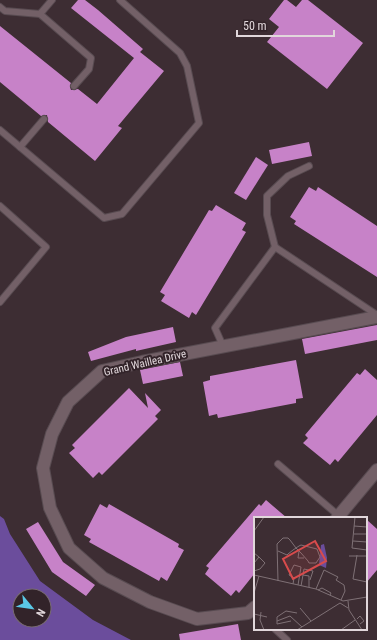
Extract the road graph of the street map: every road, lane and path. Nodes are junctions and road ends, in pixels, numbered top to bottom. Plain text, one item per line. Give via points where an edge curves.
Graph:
1 (52, 0) edge
2 (120, 0) edge
3 (0, 7) edge
4 (40, 14) junction
5 (74, 86) dead end
6 (44, 119) dead end
7 (0, 130) edge
8 (20, 147) junction
9 (309, 166) dead end
10 (0, 206) edge
11 (275, 247) junction
12 (0, 302) edge
13 (377, 316) edge
14 (223, 346) junction
15 (278, 464) dead end
16 (376, 475) edge
17 (338, 517) edge
18 (254, 608) edge
19 (276, 630) edge
20 (287, 640) edge

1 - 4 lane
2 - 8 lane via 180,53 187,66 199,123 122,214 104,218
3 - 4 lane via 5,11
4 - 5 lane via 91,58 89,69
6 - 8 lane
7 - 8 lane
9 - 11 lane via 288,176 267,196 267,215
10 - 12 lane via 46,247
11 - 13 lane
11 - 14 lane via 215,328
13 - 14 street, Grand Waillea Drive
14 - 18 street, Grand Waillea Drive via 102,371 68,402 52,434 43,468 50,508 69,548 103,578 150,602 197,619 248,613
15 - 17 lane
16 - 17 street
19 - 20 lane

